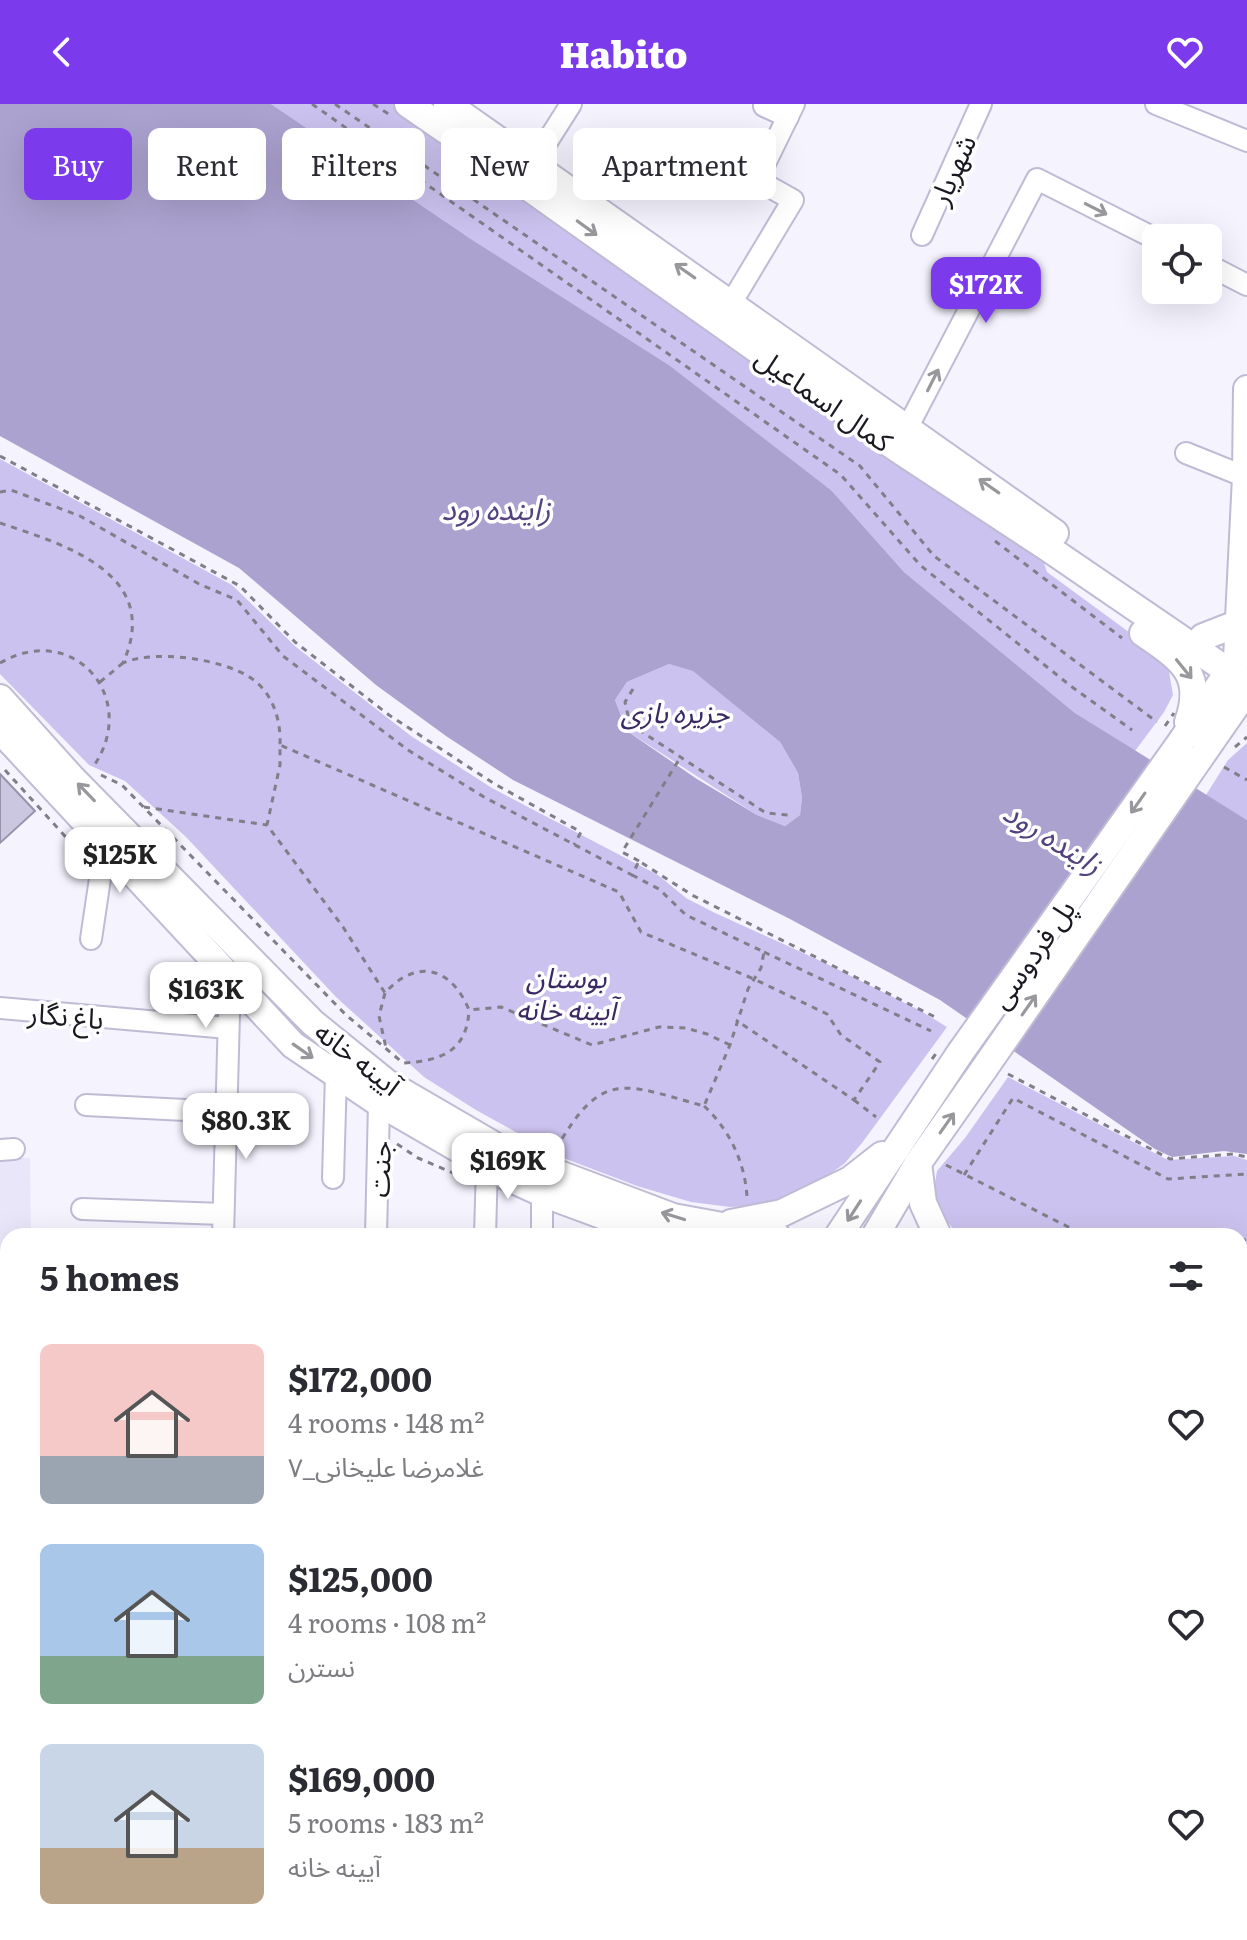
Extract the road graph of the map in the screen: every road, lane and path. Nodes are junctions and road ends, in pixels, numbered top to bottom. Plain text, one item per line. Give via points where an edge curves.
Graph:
1 (312, 104) edge
2 (335, 104) edge
3 (408, 104) edge
4 (447, 104) edge
5 (571, 104) edge
6 (981, 104) edge
7 (1156, 104) edge
8 (764, 106) edge
9 (791, 111) edge
10 (449, 128) edge
11 (475, 128) edge
12 (556, 128) edge
13 (1247, 141) edge
14 (557, 194) edge
15 (1142, 232) edge
16 (922, 235) dead end
17 (1222, 272) edge
18 (1247, 285) edge
19 (725, 312) junction
20 (1247, 389) edge
21 (902, 439) junction
22 (1186, 453) dead end
23 (0, 456) edge
24 (1246, 477) edge
25 (0, 492) edge
26 (0, 523) edge
27 (1045, 546) junction
28 (1239, 623) junction
29 (1203, 637) junction
30 (0, 663) edge
31 (123, 663) junction
32 (1241, 674) edge
33 (100, 682) junction
34 (633, 689) dead end
35 (0, 698) edge
36 (1157, 722) dead end
37 (1247, 724) edge
38 (0, 730) edge
39 (1132, 730) dead end
40 (280, 745) junction
41 (1202, 755) junction
42 (680, 758) junction
43 (1247, 780) edge
44 (143, 807) junction
45 (788, 815) dead end
46 (267, 825) junction
47 (105, 845) junction
48 (574, 845) junction
49 (639, 861) junction
50 (632, 875) junction
51 (91, 939) dead end
52 (764, 952) junction
53 (230, 977) junction
54 (754, 979) junction
55 (385, 993) junction
56 (0, 1008) edge
57 (469, 1010) junction
58 (937, 1018) dead end
59 (736, 1020) junction
60 (228, 1028) junction
61 (931, 1031) dead end
62 (730, 1045) junction
63 (387, 1051) junction
64 (403, 1063) junction
65 (995, 1071) junction
66 (412, 1072) dead end
67 (336, 1074) junction
68 (854, 1100) junction
69 (379, 1103) junction
70 (86, 1105) dead end
71 (704, 1106) junction
72 (225, 1112) junction
73 (876, 1117) dead end
74 (898, 1143) junction
75 (552, 1156) dead end
76 (1247, 1157) edge
77 (918, 1163) junction
78 (487, 1165) junction
79 (946, 1165) dead end
80 (1247, 1174) edge
81 (964, 1175) junction
82 (333, 1178) dead end
83 (542, 1193) junction
84 (747, 1199) dead end
85 (82, 1209) dead end
86 (223, 1214) junction
87 (715, 1226) junction
88 (223, 1228) edge
89 (376, 1228) edge
90 (485, 1228) edge
91 (542, 1228) edge
92 (636, 1228) edge
93 (727, 1228) edge
94 (843, 1228) edge
95 (880, 1228) edge
96 (934, 1228) edge
97 (1070, 1228) edge

1 - 39 path via 841,475 920,565
2 - 36 path via 860,466 934,556
3 - 10 main road, کمال اسماعیل
4 - 11 main road, کمال اسماعیل
5 - 12 street
6 - 16 street, شهریار
7 - 13 street
8 - 9 street
9 - 19 street via 757,180 793,200
14 - 19 main road, کمال اسماعیل
21 -> 15 street via 1037,179
17 - 18 street
19 - 21 main road, کمال اسماعیل
20 - 24 main road
21 - 27 main road, کمال اسماعیل
29 -> 21 main road, کمال اسماعیل
22 - 24 street
23 - 48 path via 240,586 295,642 411,730 581,832
24 - 28 main road
25 - 48 path via 11,490 80,516 237,600 283,656 408,750
26 - 31 path via 74,550 115,580 130,601 133,621
27 - 32 main road, کمال اسماعیل
27 -> 41 main road via 1053,569 1186,668 1196,691
28 - 29 main road
28 - 32 main road
29 - 32 main road, کمال اسماعیل
30 - 33 path via 32,650 54,651 72,656
31 - 33 path
31 - 40 path via 160,656 190,658 252,678 272,700
32 - 41 main road, پل فردوسی
33 - 44 path via 109,722 91,771 122,785
34 - 42 path via 625,702 630,724
87 -> 35 main road, آیینه خانه via 673,1217 514,1157 387,1083 313,1023
37 - 41 main road via 1217,750
38 - 47 main road, آیینه خانه
40 - 46 path
40 - 54 path via 619,892 641,932
41 - 43 path
65 -> 41 main road, پل فردوسی, bridge
41 -> 74 main road, پل فردوسی, bridge via 960,1053
42 - 45 path via 766,813
42 - 49 path via 622,852
44 - 46 path
44 - 63 path
46 - 55 path
47 - 51 street
47 - 53 main road, آیینه خانه
48 - 50 path
49 - 50 path
49 - 58 path via 692,895
50 - 52 path via 659,889 686,915
52 - 54 path
52 - 61 path
53 - 60 street
53 -> 67 main road, آیینه خانه via 293,1045
54 - 59 path
54 - 68 path via 827,1014 841,1035 880,1062
55 - 57 path via 405,976 438,973 462,994
55 - 63 path via 379,1016
56 - 60 street, باغ نگار
57 - 62 path via 501,1007 592,1045 659,1027 686,1028
57 - 64 path via 465,1036 453,1049 429,1062
59 - 62 path
59 - 68 path
60 - 72 street
62 - 71 path
63 - 64 path
64 - 66 path
65 - 76 path via 1170,1159
77 -> 65 main road, پل فردوسی
67 - 69 main road, آیینه خانه
67 - 82 street
68 - 73 path
69 - 78 main road, آیینه خانه
69 - 89 street, جنت
70 - 72 street
71 - 75 path via 637,1088 605,1090 573,1120
71 - 84 path via 733,1145
72 - 86 street
74 - 87 main road via 850,1180 782,1213
74 -> 94 main road, پل فردوسی
77 - 95 main road, پل فردوسی
77 - 96 main road via 923,1203
78 - 83 main road, آیینه خانه
78 - 90 street
79 - 81 path
80 - 81 path via 1168,1179 1013,1098
81 - 97 path
83 - 91 street
83 - 92 main road, آیینه خانه
85 - 86 street
86 - 88 street
87 - 93 main road, آیینه خانه

